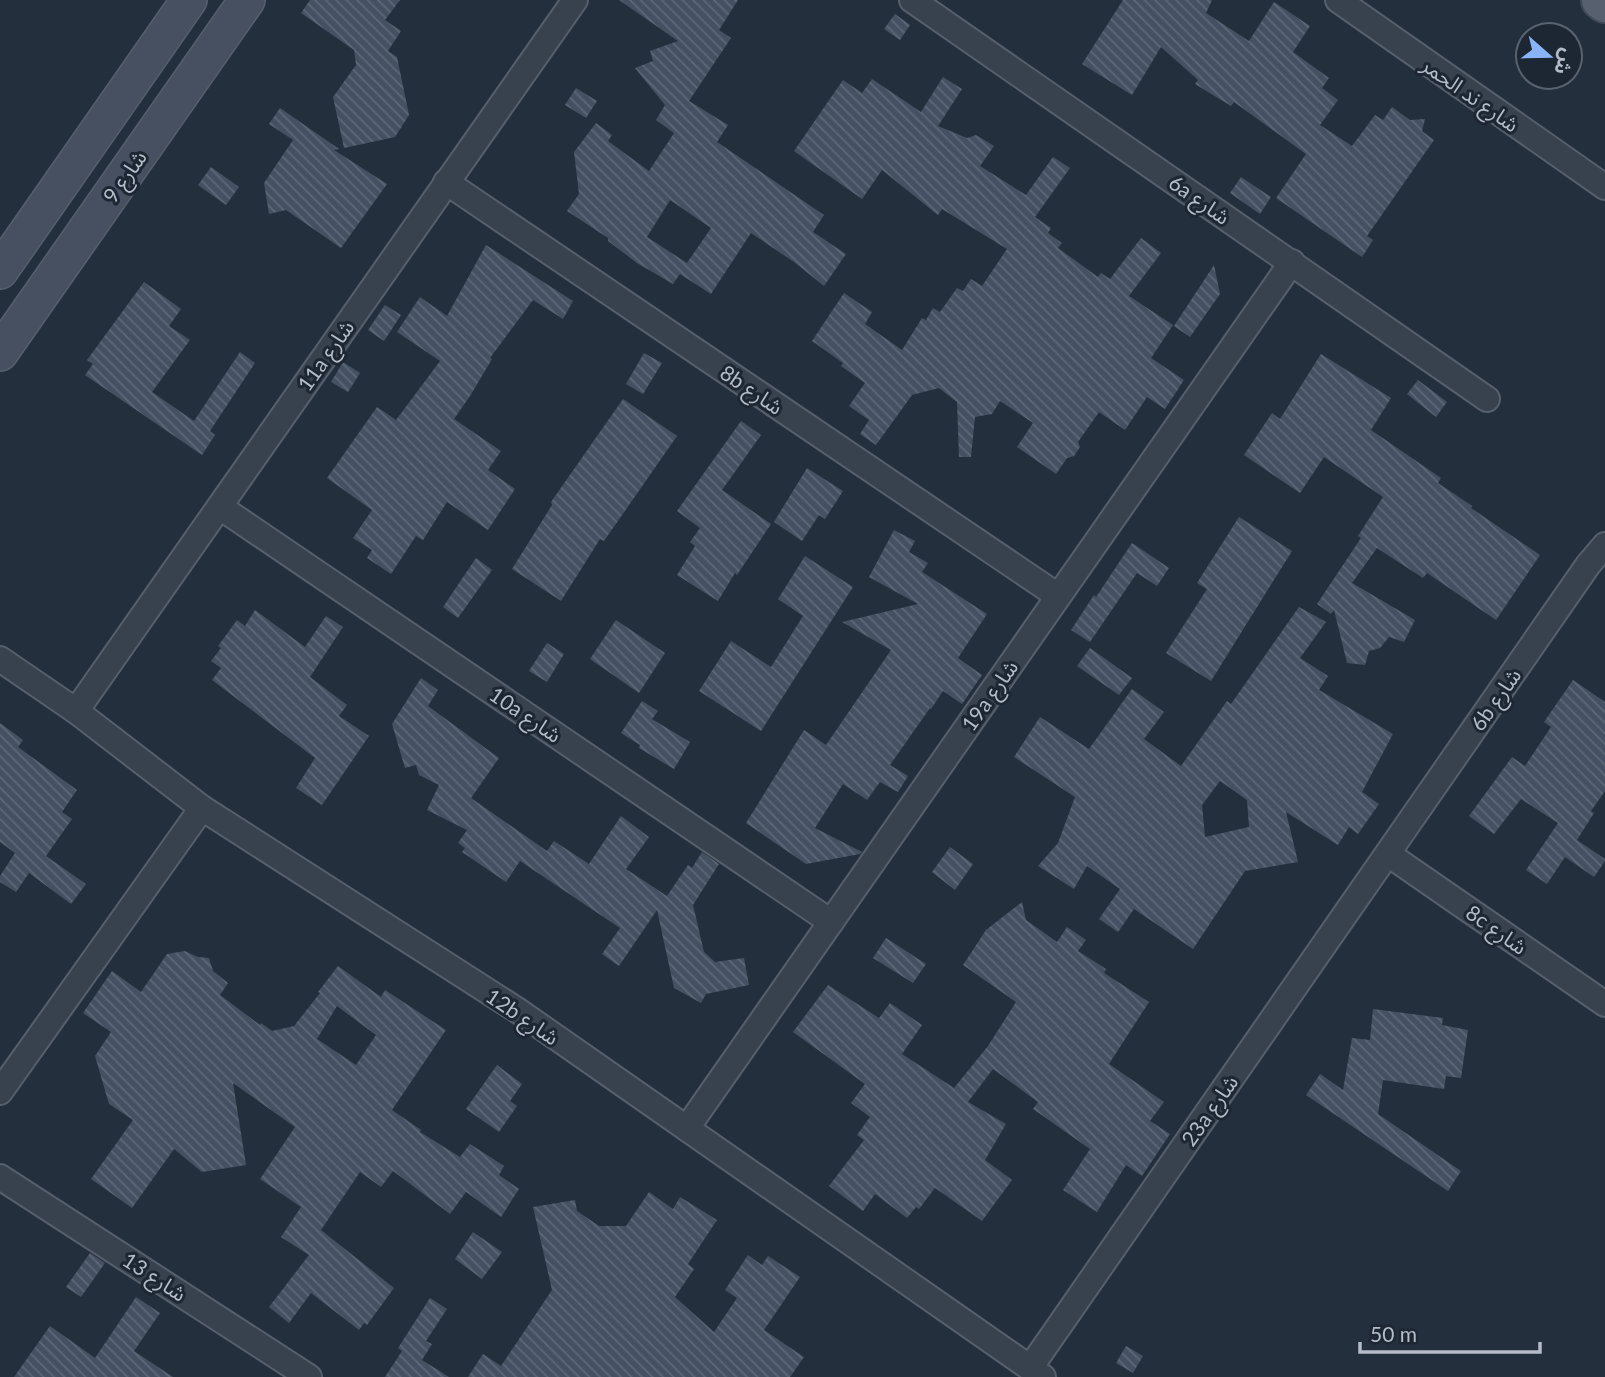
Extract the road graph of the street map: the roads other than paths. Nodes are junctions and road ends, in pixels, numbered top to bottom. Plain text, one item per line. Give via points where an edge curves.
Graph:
1 (189, 0) edge
2 (247, 0) edge
3 (575, 0) edge
4 (912, 0) edge
5 (1338, 0) edge
6 (446, 182) junction
7 (1605, 187) edge
8 (1292, 262) junction
9 (0, 271) edge
10 (0, 353) edge
11 (1487, 399) dead end
12 (220, 507) junction
13 (1605, 545) edge
14 (1058, 596) junction
15 (0, 659) edge
16 (76, 711) junction
17 (202, 807) junction
18 (1388, 854) junction
19 (831, 922) junction
20 (1605, 1004) edge
21 (0, 1092) edge
22 (687, 1128) junction
23 (0, 1177) edge
24 (1036, 1372) edge
25 (309, 1377) edge

1 - 9 street
2 - 10 street, شارع 9
3 - 6 street, 11a شارع
4 - 8 street, 6a شارع
5 - 7 street, شارع ند الحمر
6 - 12 street, 11a شارع
6 - 14 street, 8b شارع
8 - 11 street, 6a شارع
8 - 14 street, 19a شارع
12 - 16 street, 11a شارع
12 - 19 street, 10a شارع
13 - 18 street, 6b شارع
14 - 19 street, 19a شارع
15 - 16 street, 12b شارع
16 - 17 street, 12b شارع
17 - 21 street
17 - 22 street, 12b شارع via 517,1010
18 - 20 street, 8c شارع
18 - 24 street, 23a شارع
19 - 22 street, 19a شارع
22 - 24 street, 12b شارع
23 - 25 street, شارع 13

